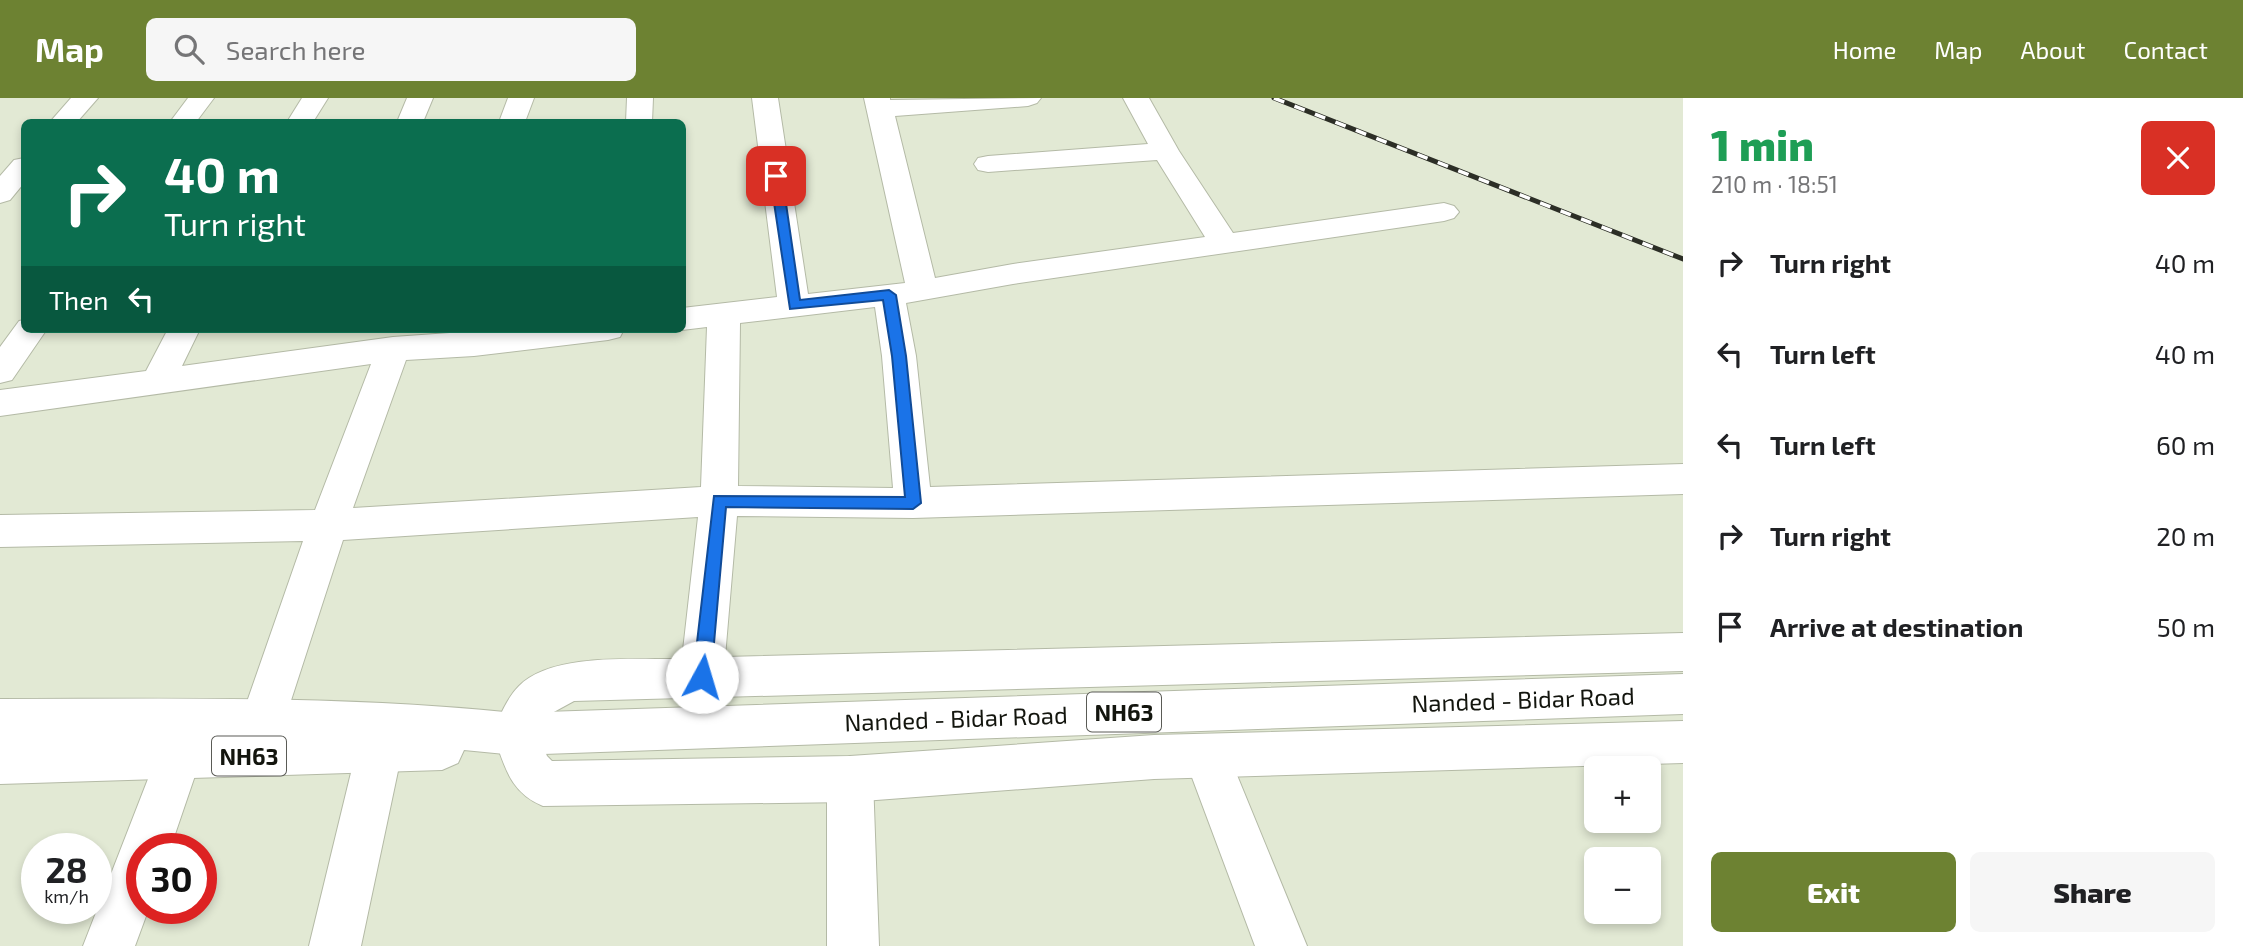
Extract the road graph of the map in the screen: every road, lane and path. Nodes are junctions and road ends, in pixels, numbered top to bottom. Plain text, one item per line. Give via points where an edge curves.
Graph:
1 (85, 98) edge
2 (201, 98) edge
3 (315, 98) edge
4 (420, 98) edge
5 (521, 98) edge
6 (640, 98) edge
7 (765, 98) edge
8 (1136, 98) edge
9 (1013, 99) edge
10 (878, 104) edge
11 (66, 119) edge
12 (185, 119) edge
13 (302, 119) edge
14 (411, 119) edge
15 (513, 119) edge
16 (639, 119) edge
17 (1166, 151) junction
18 (988, 164) dead end
19 (21, 170) edge
20 (0, 194) edge
21 (1444, 212) dead end
22 (1225, 244) junction
23 (906, 293) junction
24 (794, 305) junction
25 (724, 314) junction
26 (686, 319) edge
27 (28, 333) edge
28 (182, 333) edge
29 (320, 333) edge
30 (533, 333) edge
31 (476, 336) edge
32 (393, 349) junction
33 (309, 361) junction
34 (0, 370) edge
35 (157, 382) junction
36 (0, 403) edge
37 (1683, 479) edge
38 (719, 501) junction
39 (913, 503) junction
40 (328, 526) junction
41 (0, 531) edge
42 (1683, 652) edge
43 (702, 677) junction
44 (1683, 694) edge
45 (263, 719) junction
46 (0, 720) edge
47 (505, 734) junction
48 (1683, 743) edge
49 (379, 751) junction
50 (1207, 756) junction
51 (177, 758) junction
52 (0, 762) edge
53 (850, 779) junction
54 (151, 833) edge
55 (126, 902) edge
56 (109, 946) edge
57 (335, 946) edge
58 (853, 946) edge
59 (1281, 946) edge

1 - 11 main road
2 - 12 main road
3 - 13 main road
4 - 14 main road
5 - 15 main road
6 - 16 main road
7 - 24 main road
8 - 17 main road
9 - 10 main road
10 - 23 main road via 895,167
17 - 18 main road
17 - 22 main road
19 - 20 main road
21 - 22 main road
22 - 23 main road
23 - 24 main road
23 - 39 main road via 899,356
24 - 25 main road
25 - 26 main road
25 - 38 main road
27 - 34 main road
28 - 35 main road
29 - 33 main road
30 - 31 main road
31 - 32 main road
32 - 33 main road
32 - 40 main road
33 - 35 main road
35 - 36 main road
37 - 39 main road
38 - 39 main road
38 - 40 main road
38 - 43 main road
40 - 41 main road
40 - 45 main road
42 - 43 main road
43 - 47 main road via 574,681 539,693
44 - 47 main road, Nanded - Bidar Road / NH63
45 - 46 main road, NH63
45 - 47 main road, NH63 via 439,726
47 - 49 main road, NH63 via 434,750
47 - 53 main road via 543,783
48 - 50 main road
49 - 51 main road, NH63
49 - 57 main road
50 - 53 main road
50 - 59 main road
51 - 52 main road, NH63
51 - 54 main road
53 - 58 main road
55 - 56 main road

